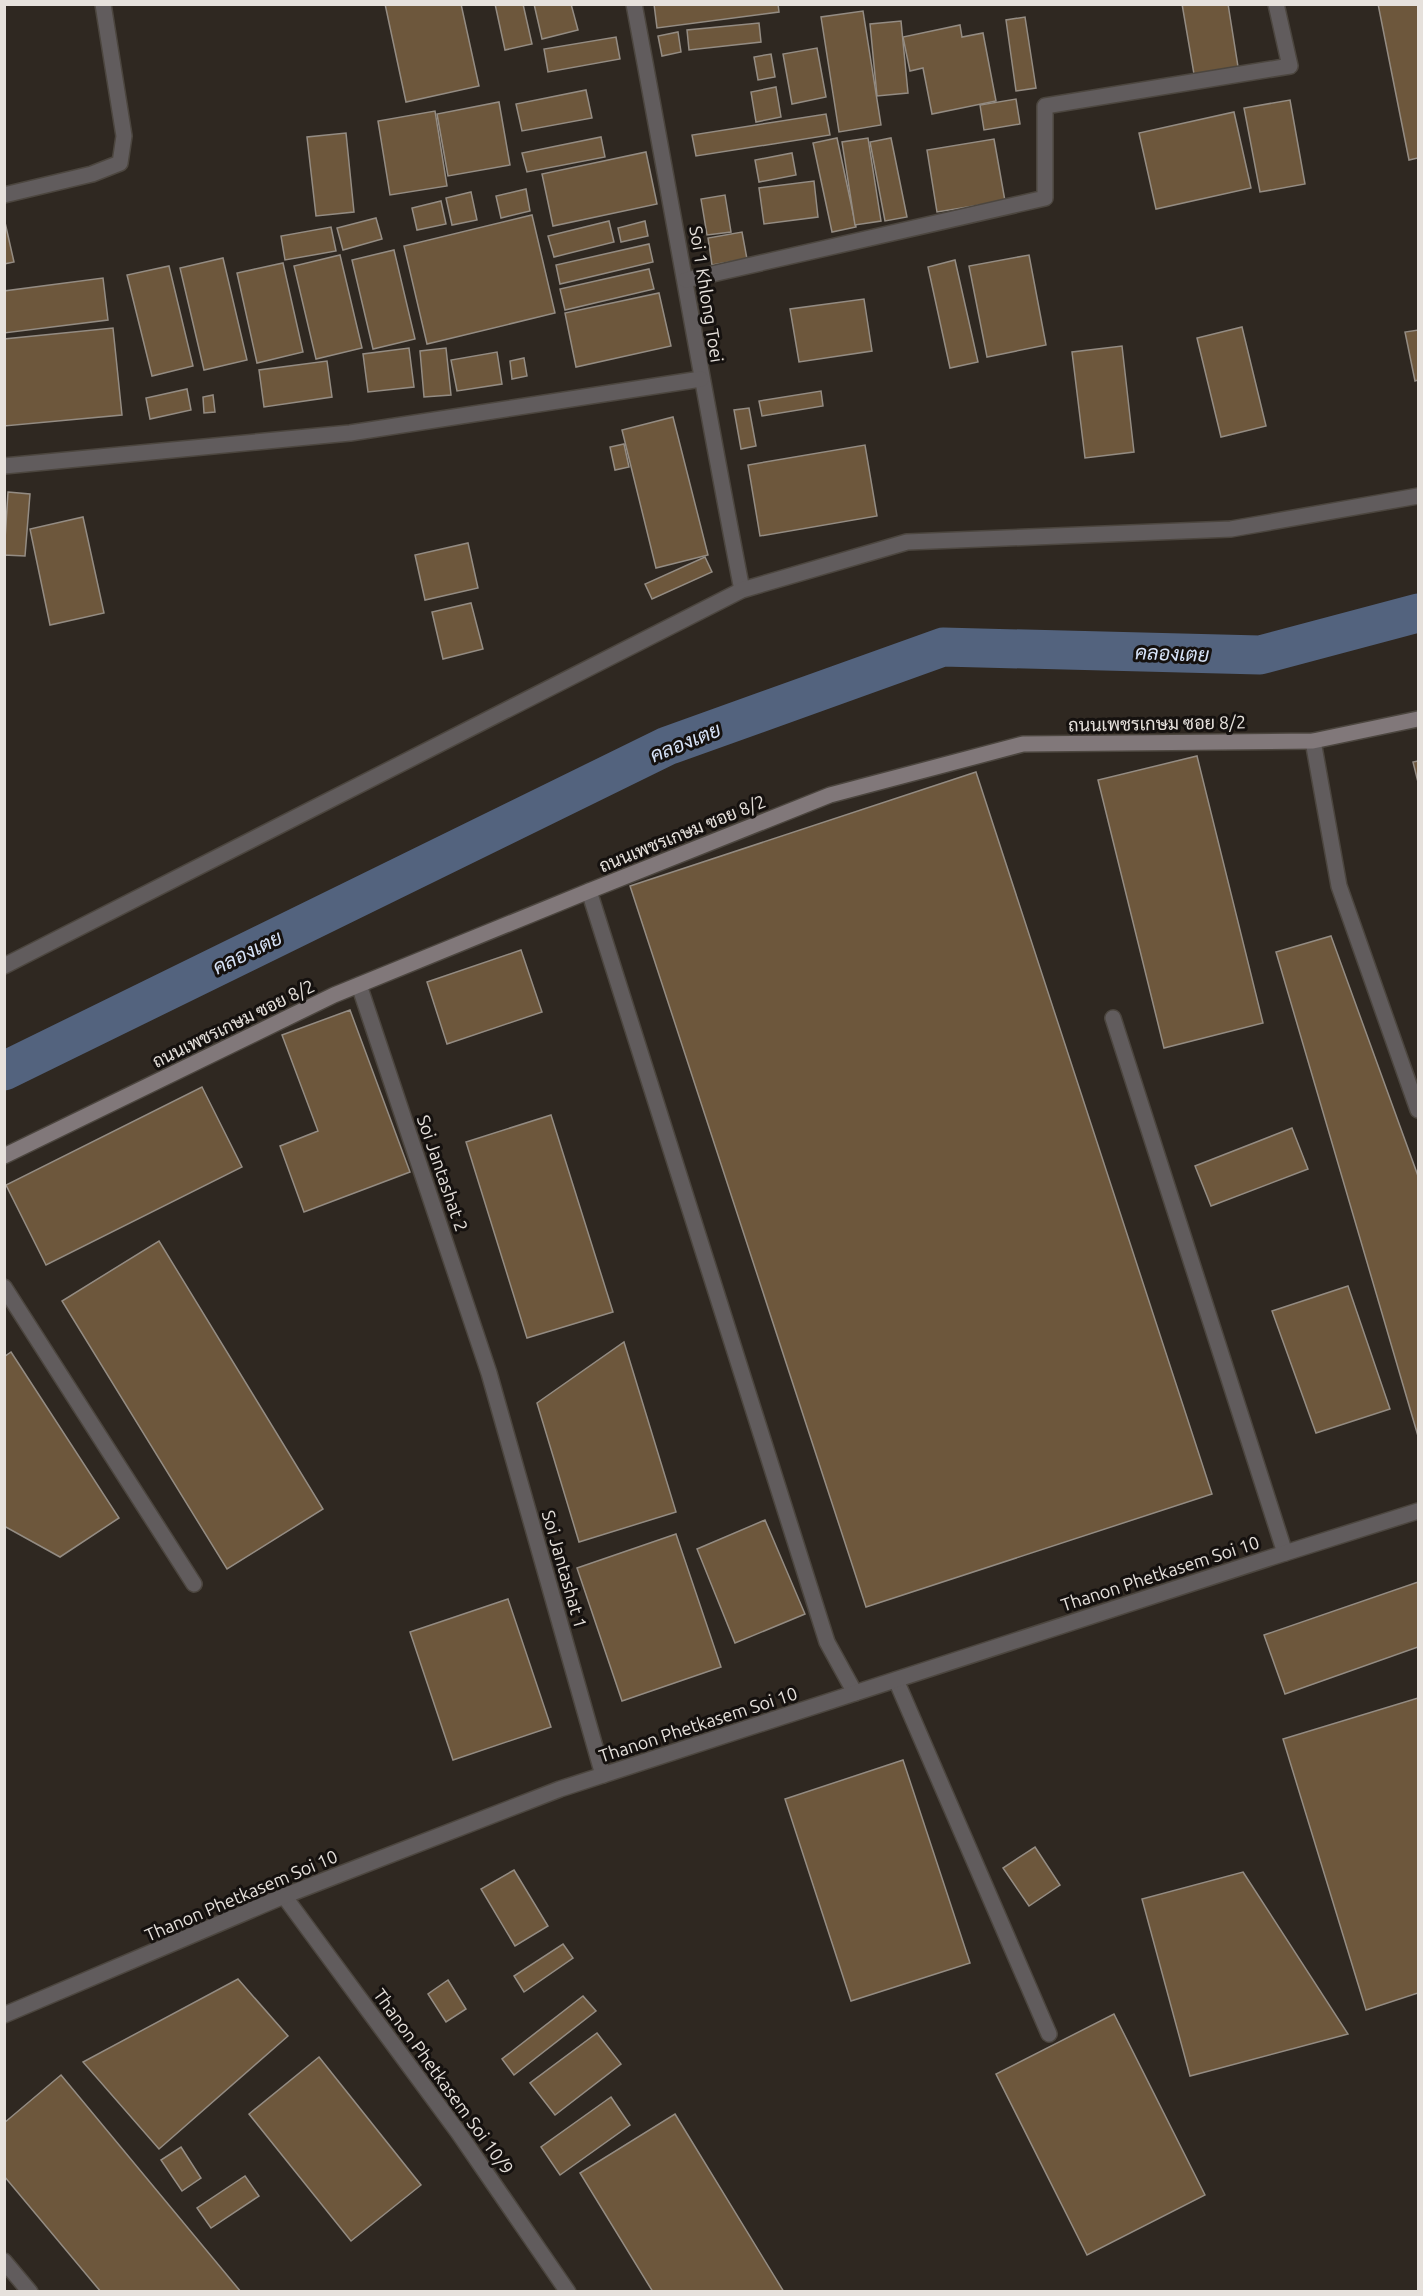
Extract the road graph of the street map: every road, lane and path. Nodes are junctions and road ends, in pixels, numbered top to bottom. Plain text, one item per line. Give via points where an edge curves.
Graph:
1 (103, 4) edge
2 (634, 4) edge
3 (1276, 4) edge
4 (4, 195) edge
5 (686, 280) junction
6 (701, 379) junction
7 (4, 466) edge
8 (1419, 496) edge
9 (742, 590) junction
10 (1419, 719) edge
11 (1313, 741) junction
12 (589, 891) junction
13 (4, 966) edge
14 (359, 985) junction
15 (1113, 1018) dead end
16 (1419, 1110) edge
17 (4, 1155) edge
18 (4, 1287) edge
19 (489, 1373) joint
20 (1419, 1511) edge
21 (1285, 1553) junction
22 (194, 1584) dead end
23 (896, 1680) junction
24 (855, 1693) junction
25 (603, 1775) junction
26 (284, 1896) junction
27 (4, 2015) edge
28 (1049, 2034) dead end
29 (4, 2261) edge
30 (30, 2292) edge
31 (568, 2292) edge

1 - 4 street via 124,136 120,163 92,174
2 - 5 street, Soi 1 Khlong Toei
3 - 5 street via 1290,66 1045,106 1045,198
5 - 6 street, Soi 1 Khlong Toei
6 - 7 street via 350,433
6 - 9 street, Soi 1 Khlong Toei
8 - 9 street via 1231,529 907,542
9 - 13 street
10 - 11 street, ถนนเพชรเกษม ซอย 8/2
11 - 12 street, ถนนเพชรเกษม ซอย 8/2 via 1023,744 830,795
11 - 16 street via 1339,886
12 - 14 street, ถนนเพชรเกษม ซอย 8/2
12 - 24 street via 827,1642
14 - 17 street, ถนนเพชรเกษม ซอย 8/2
14 - 19 street, Soi Jantashat 2
15 - 21 street
18 - 22 street
19 - 25 street, Soi Jantashat 1
20 - 21 street, Thanon Phetkasem Soi 10
21 - 23 street, Thanon Phetkasem Soi 10
23 - 24 street, Thanon Phetkasem Soi 10
23 - 28 street
24 - 25 street, Thanon Phetkasem Soi 10
25 - 26 street, Thanon Phetkasem Soi 10
26 - 27 street, Thanon Phetkasem Soi 10
26 - 31 street, Thanon Phetkasem Soi 10/9 via 459,2132
29 - 30 street

